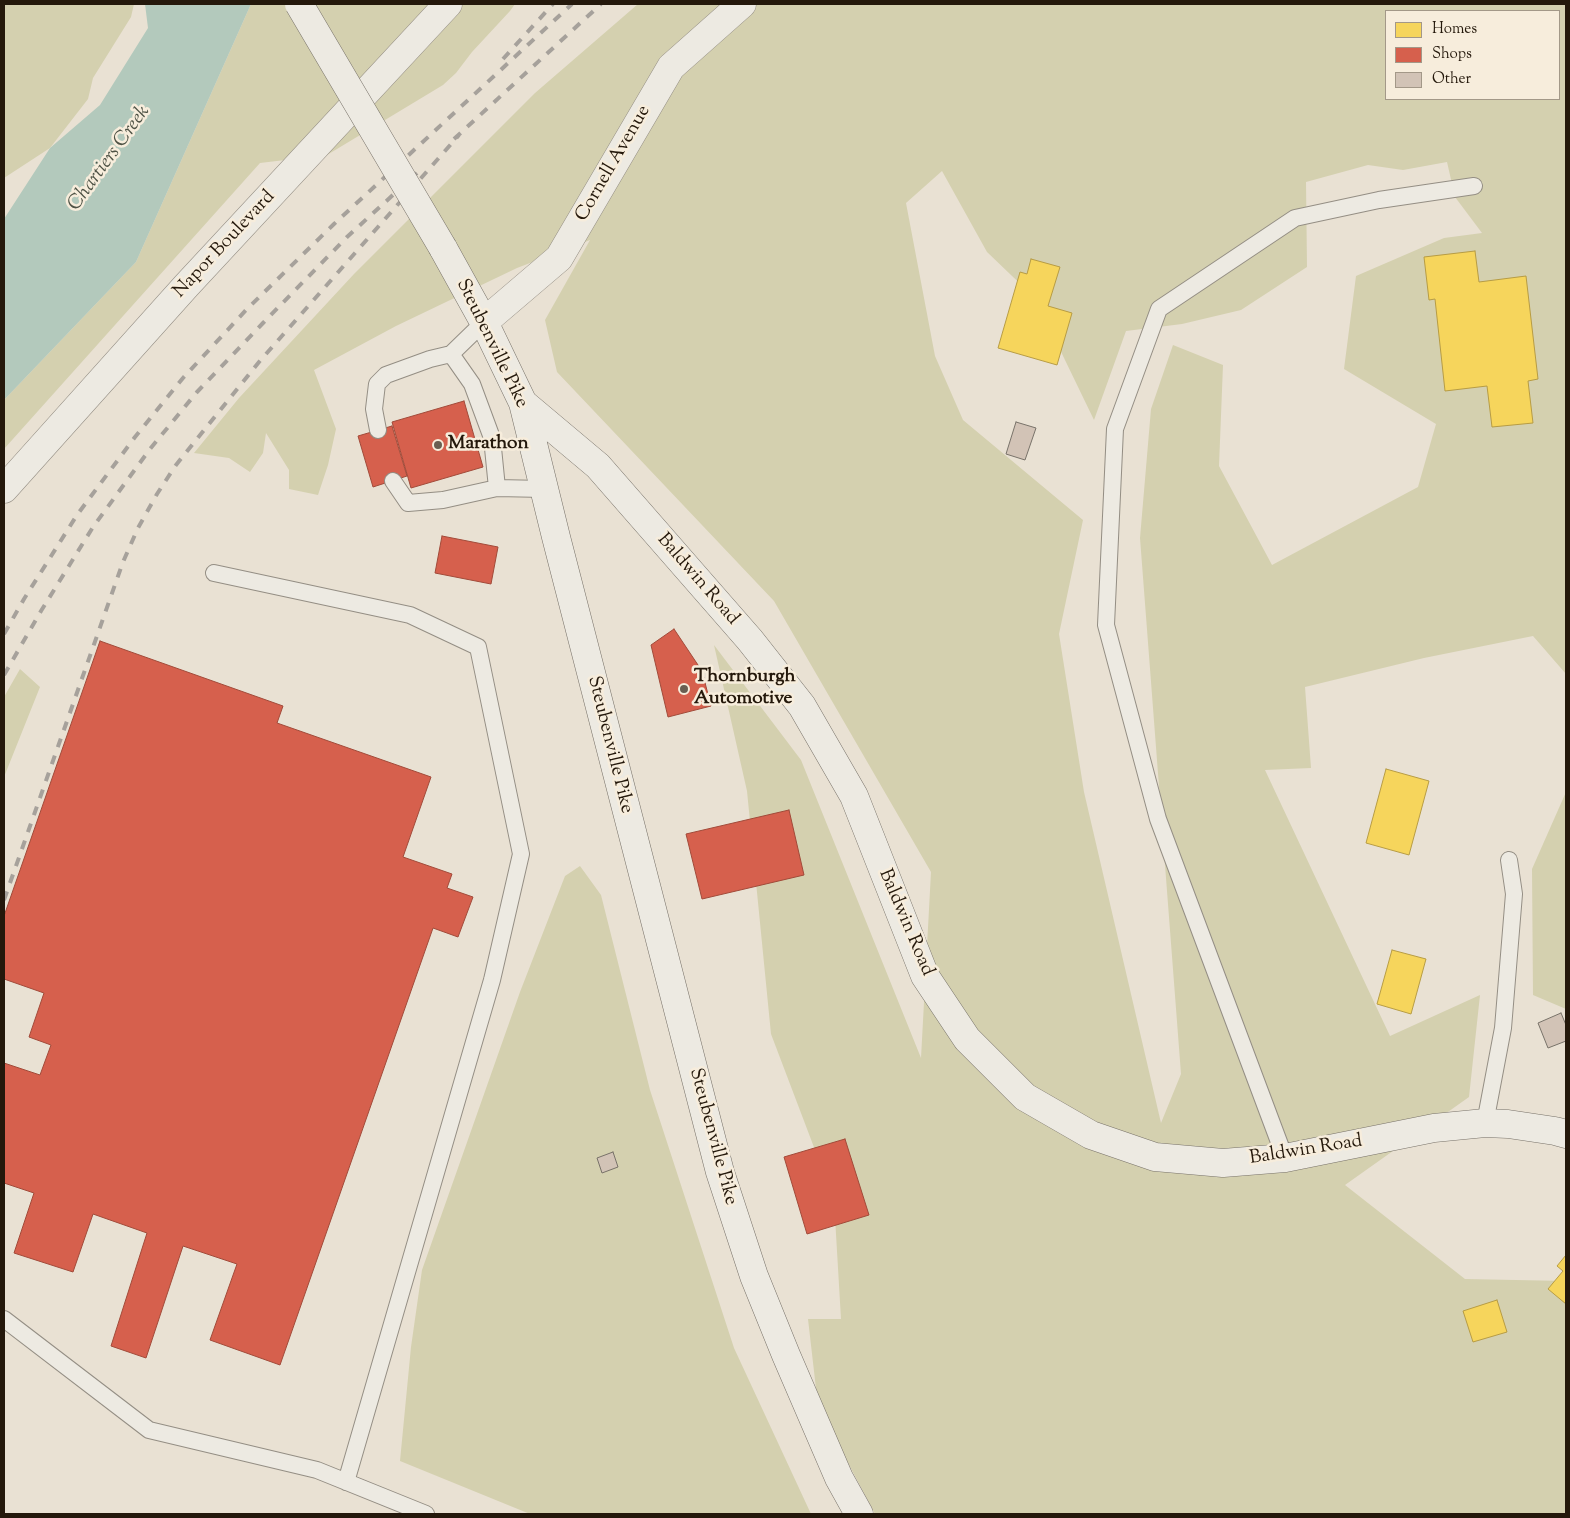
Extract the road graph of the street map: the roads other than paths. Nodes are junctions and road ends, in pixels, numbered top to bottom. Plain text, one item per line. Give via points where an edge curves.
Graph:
1 (299, 4) edge
2 (448, 4) edge
3 (742, 4) edge
4 (1474, 186) dead end
5 (484, 322) junction
6 (451, 354) junction
7 (523, 403) junction
8 (378, 430) dead end
9 (393, 481) dead end
10 (497, 488) junction
11 (4, 489) edge
12 (544, 490) junction
13 (214, 573) dead end
14 (1509, 860) dead end
15 (1485, 1124) junction
16 (1566, 1134) edge
17 (1285, 1158) junction
18 (4, 1320) edge
19 (346, 1482) junction
20 (426, 1514) edge
21 (859, 1514) edge

1 - 5 street, Steubenville Pike, bridge
2 - 11 street, Napor Boulevard
3 - 5 street, Cornell Avenue via 671,67 559,258
4 - 17 lane via 1379,200 1295,218 1158,309 1115,429 1106,625 1158,819
5 - 6 lane
5 - 7 street, Steubenville Pike
6 - 8 lane via 386,375 377,384 374,408
6 - 10 lane via 472,384 492,438
7 - 12 street, Steubenville Pike
7 - 17 street, Baldwin Road via 598,466 750,640 802,706 854,796 925,976 967,1039 1025,1097 1091,1135 1155,1157 1223,1163
9 - 10 lane via 408,502 443,500
10 - 12 lane
12 - 21 street, Steubenville Pike via 720,1172 754,1276 775,1328 839,1478
13 - 19 lane via 410,615 478,648 521,854 492,980
14 - 15 lane via 1514,894 1503,1028
15 - 16 street, Baldwin Road via 1508,1124
15 - 17 street, Baldwin Road via 1434,1128
18 - 19 lane via 149,1430 317,1470
19 - 20 lane

